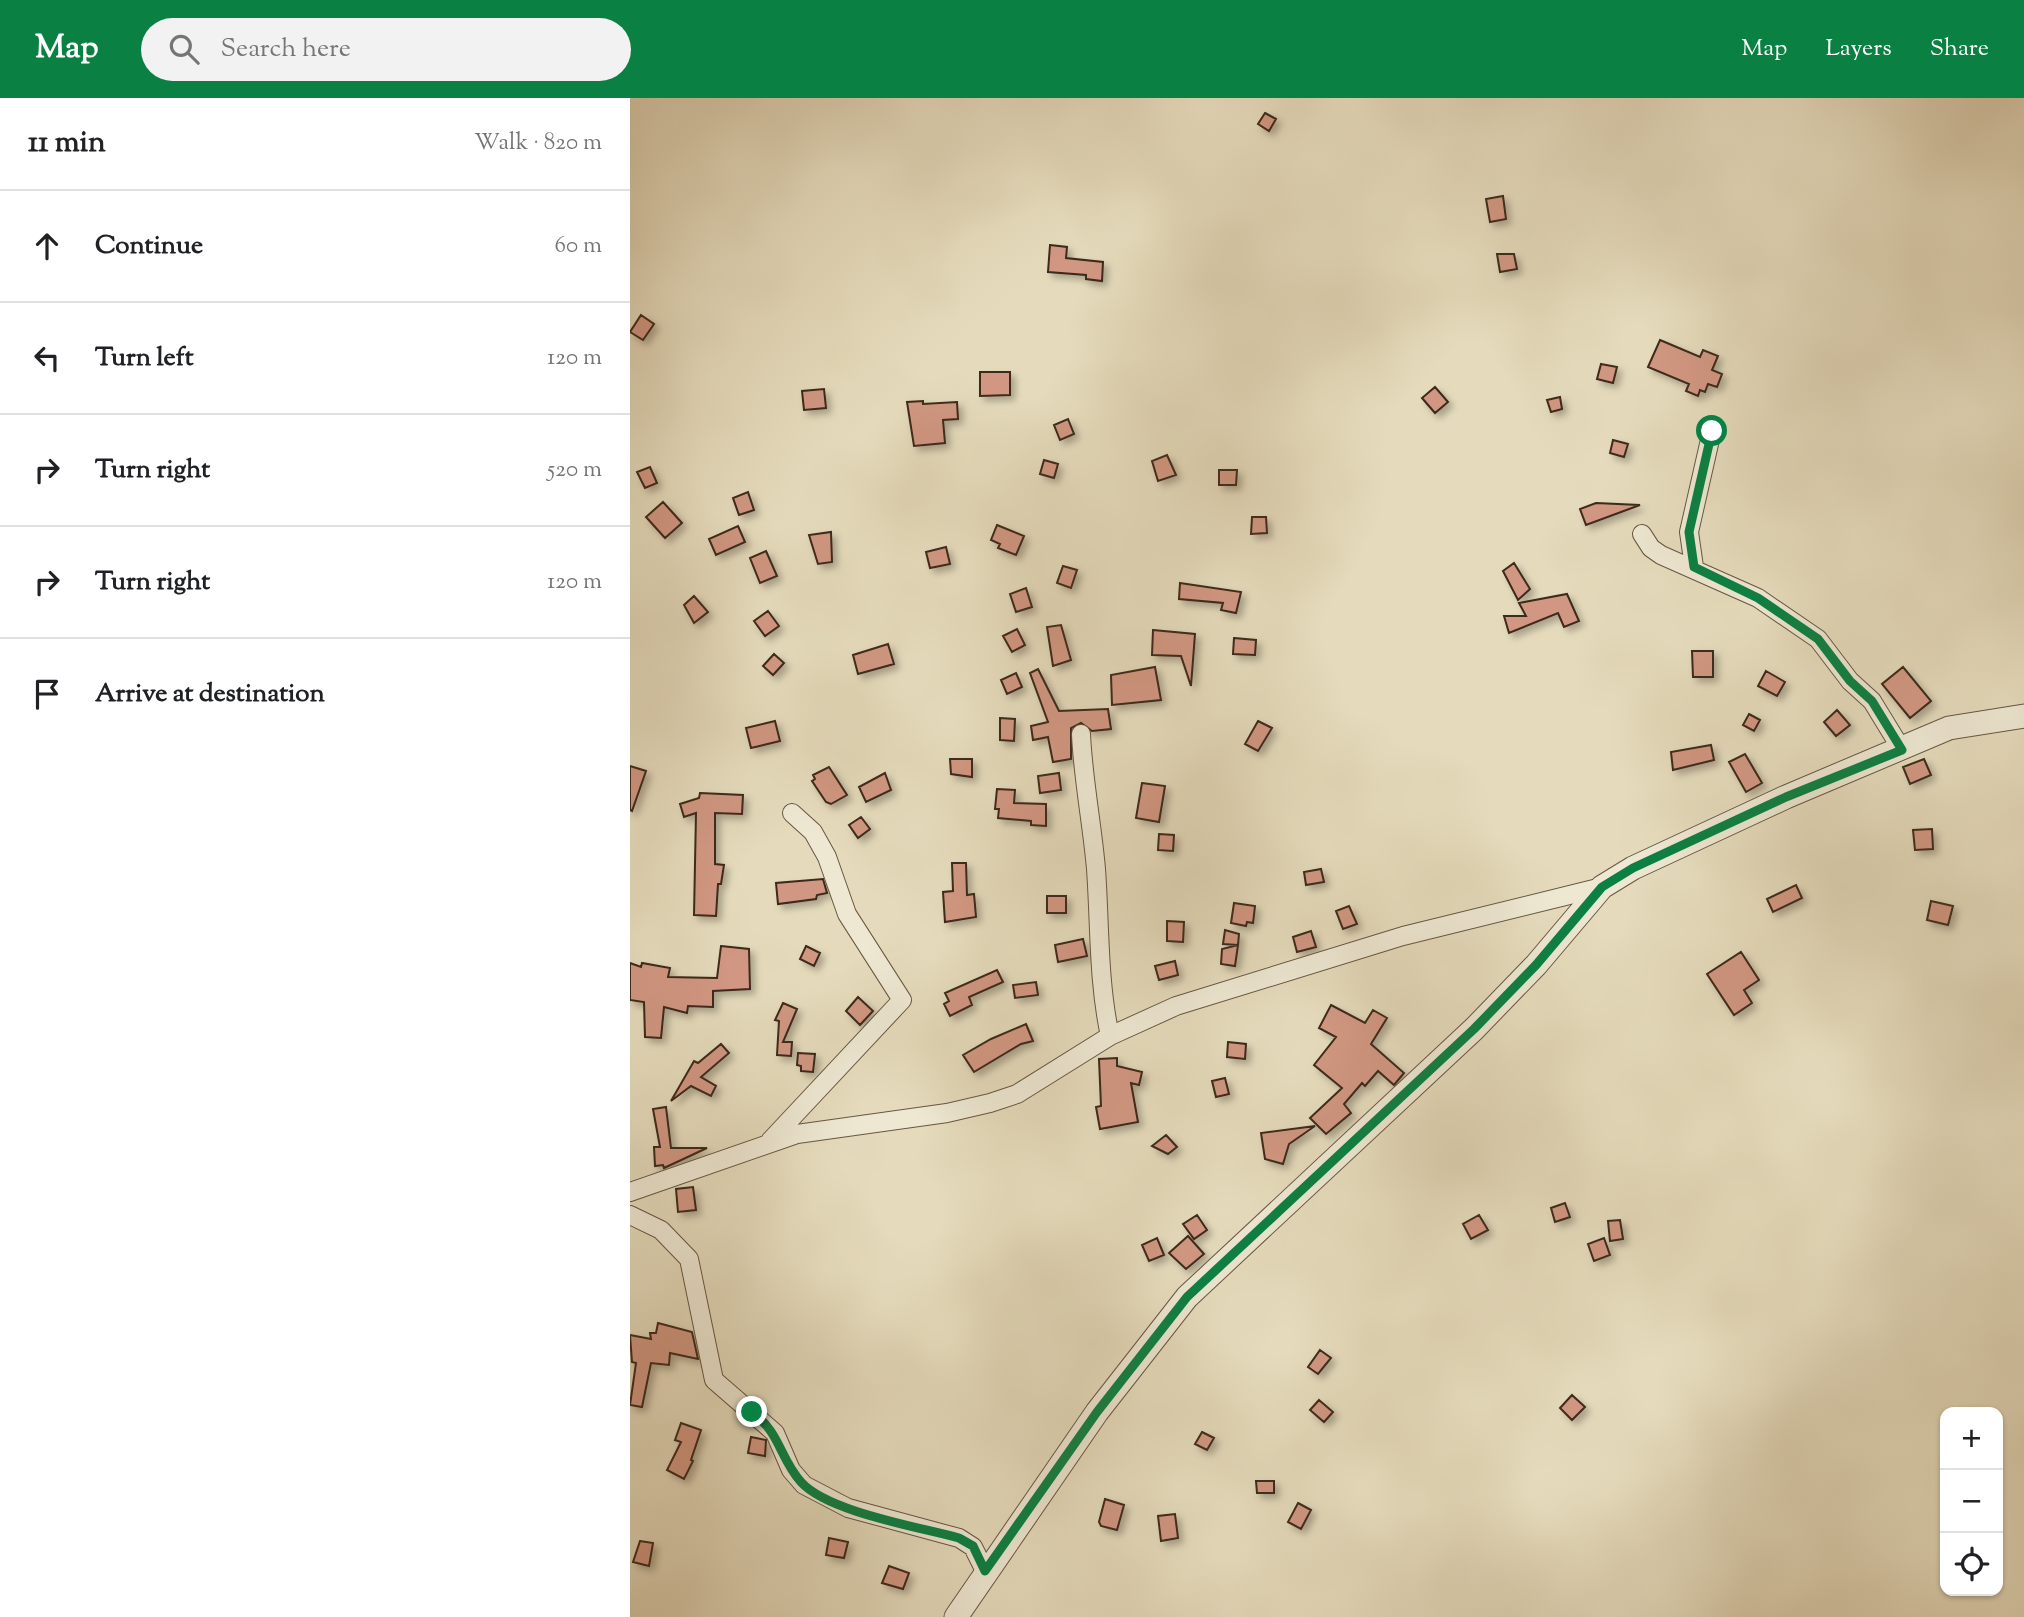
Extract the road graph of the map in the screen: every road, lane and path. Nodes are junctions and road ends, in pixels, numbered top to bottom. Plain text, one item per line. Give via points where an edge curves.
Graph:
1 (1712, 431) dead end
2 (1642, 534) dead end
3 (1694, 567) junction
4 (2024, 716) edge
5 (1081, 734) dead end
6 (1902, 750) junction
7 (792, 813) dead end
8 (1602, 887) junction
9 (1110, 1036) junction
10 (768, 1143) junction
11 (630, 1192) edge
12 (630, 1215) edge
13 (985, 1571) junction
14 (956, 1617) edge

1 - 3 street via 1689,532
2 - 3 street via 1661,555
3 - 6 street via 1758,598 1818,639 1872,701
4 - 6 street via 1949,728
5 - 9 street via 1098,897 1103,1003
6 - 8 street via 1786,797
7 - 10 street via 813,832 827,857 846,914 902,1000
8 - 9 street via 1294,968 1176,1006
8 - 13 street via 1474,1029 1187,1297 1097,1412
9 - 10 street via 1017,1094 990,1103 845,1125
10 - 11 street
12 - 13 street via 661,1230 689,1259 714,1380 775,1433 791,1470 804,1485 848,1508 959,1538 973,1546
13 - 14 street

